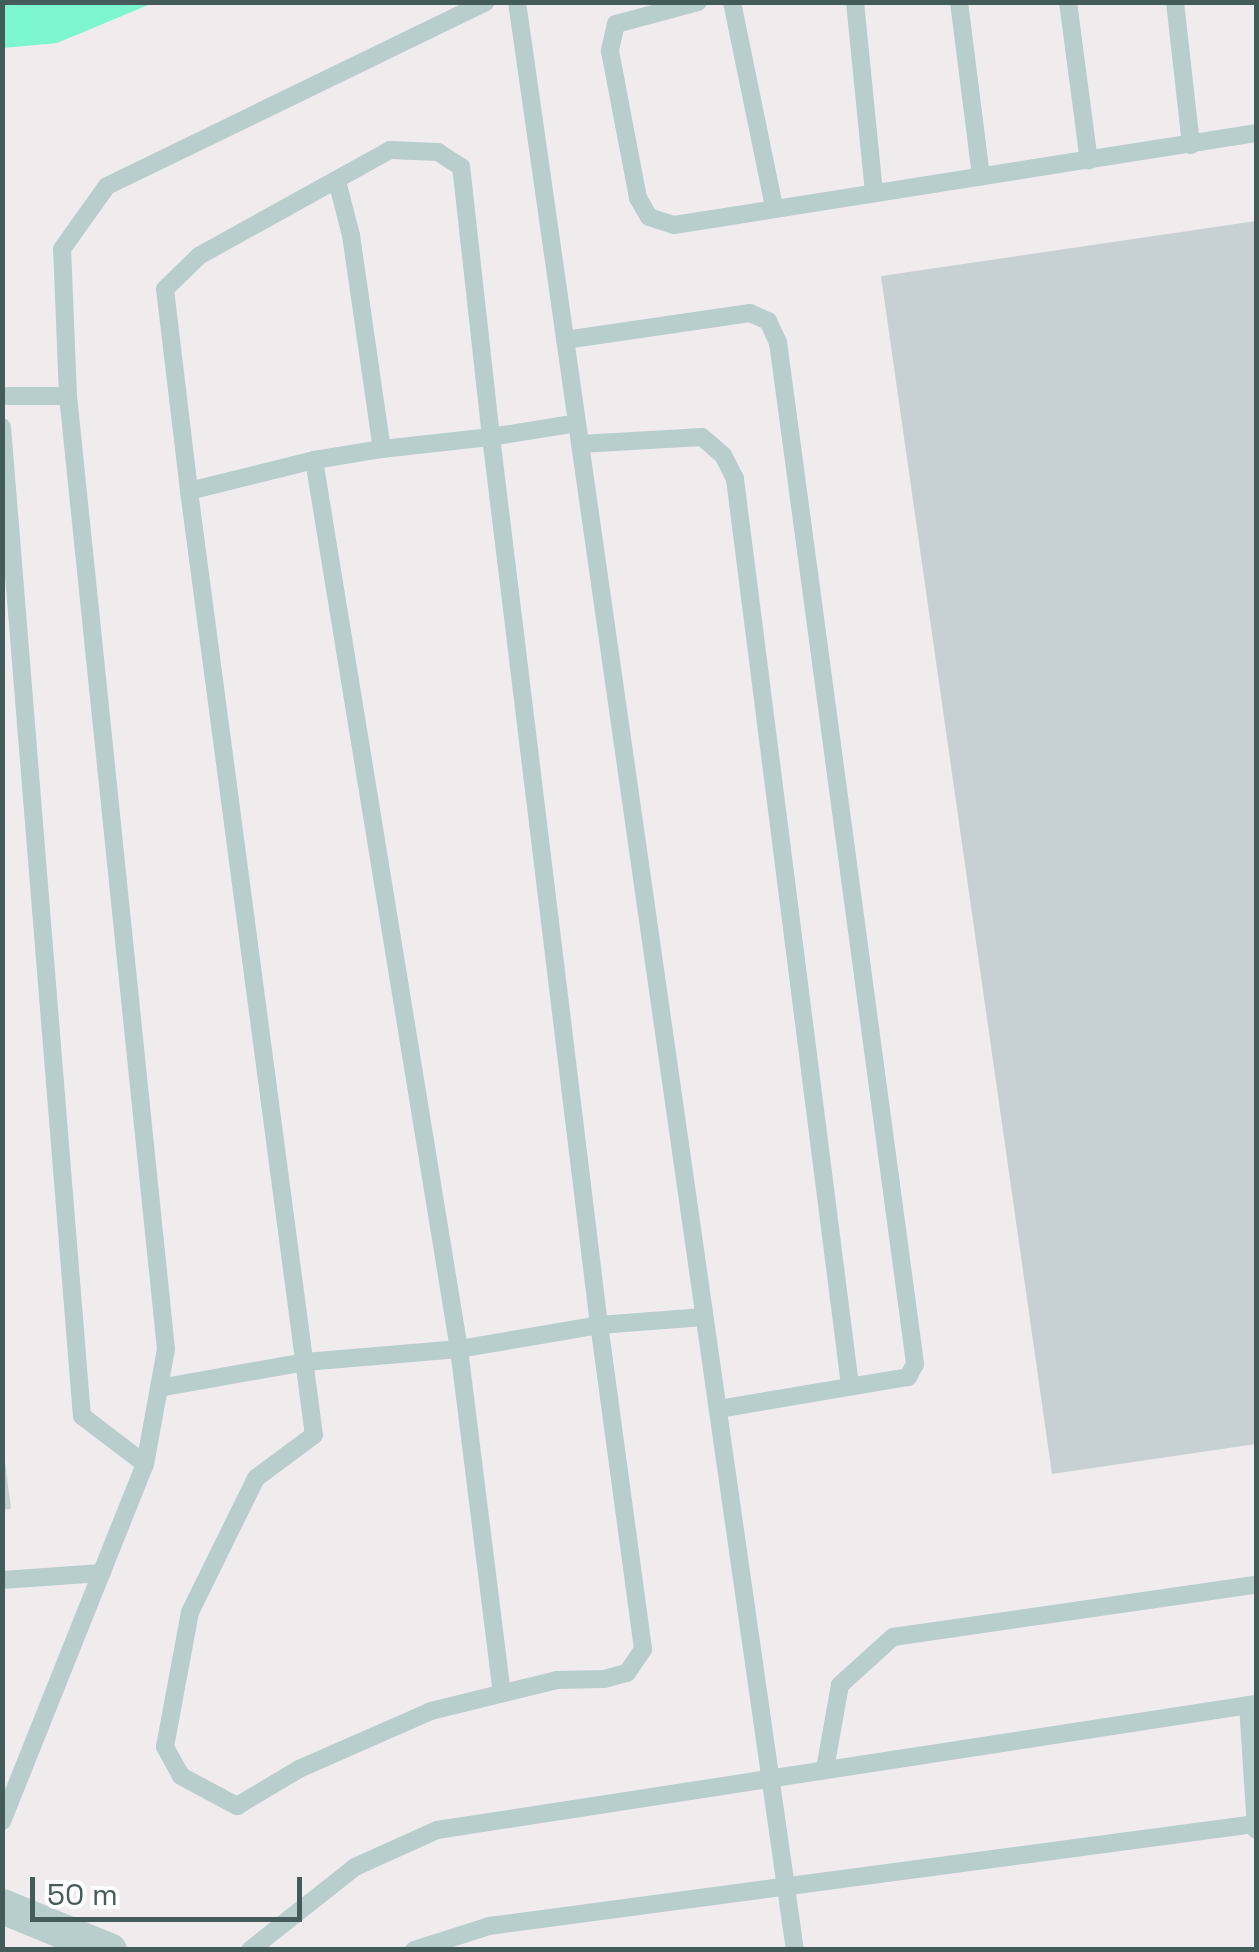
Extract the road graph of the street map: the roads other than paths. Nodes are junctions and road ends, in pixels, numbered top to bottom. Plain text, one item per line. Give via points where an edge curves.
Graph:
1 (486, 2) edge
2 (517, 2) edge
3 (698, 2) edge
4 (732, 2) edge
5 (855, 2) edge
6 (959, 2) edge
7 (1068, 2) edge
8 (1175, 2) edge
9 (1256, 133) edge
10 (1191, 145) junction
11 (1089, 161) junction
12 (981, 177) junction
13 (337, 181) junction
14 (874, 192) junction
15 (774, 207) junction
16 (565, 340) junction
17 (2, 396) edge
18 (68, 396) junction
19 (577, 424) junction
20 (2, 427) edge
21 (491, 436) junction
22 (580, 444) junction
23 (382, 448) junction
24 (314, 460) junction
25 (189, 491) junction
26 (704, 1317) junction
27 (599, 1324) junction
28 (460, 1349) junction
29 (305, 1362) junction
30 (850, 1386) junction
31 (159, 1388) junction
32 (718, 1409) junction
33 (146, 1464) junction
34 (102, 1573) junction
35 (2, 1580) edge
36 (1256, 1586) edge
37 (502, 1693) junction
38 (1252, 1705) edge
39 (826, 1768) junction
40 (770, 1778) junction
41 (2, 1820) edge
42 (1256, 1826) edge
43 (785, 1884) junction
44 (2, 1906) edge
45 (109, 1950) edge
46 (250, 1950) edge
47 (414, 1950) edge
48 (795, 1950) edge

1 - 18 lane via 107,186 62,249
2 - 16 lane
3 - 15 lane via 616,24 610,51 638,198 649,217 674,226
4 - 15 lane
5 - 14 lane
6 - 12 lane
7 - 11 lane
8 - 10 lane
9 - 10 lane
10 - 11 lane
11 - 12 lane
12 - 14 lane
13 - 21 lane via 390,150 438,152 462,168
13 - 23 lane
13 - 25 lane via 200,256 165,288
14 - 15 lane
16 - 19 lane
16 - 30 lane via 750,312 768,321 778,342 915,1364 908,1377
17 - 18 lane
18 - 31 lane via 166,1349
19 - 21 lane
19 - 22 lane
20 - 33 lane via 82,1416
21 - 23 lane
21 - 27 lane
22 - 26 lane
22 - 30 lane via 702,437 723,455 734,479
23 - 24 lane
24 - 25 lane
24 - 28 lane
25 - 29 lane
26 - 27 lane
26 - 32 lane
27 - 28 lane
27 - 37 lane via 643,1649 628,1673
28 - 29 lane
28 - 37 lane
29 - 31 lane
29 - 37 lane via 314,1436 256,1478 190,1612 165,1747 181,1776 237,1806 415,1718
30 - 32 lane
31 - 33 lane
32 - 40 lane
33 - 34 lane
34 - 35 lane
34 - 41 lane
36 - 39 lane via 893,1637 840,1684
38 - 39 lane
38 - 42 lane
39 - 40 lane
40 - 43 lane
40 - 46 lane via 437,1830 355,1868
42 - 43 lane
43 - 47 lane via 489,1926
43 - 48 lane
44 - 45 street

